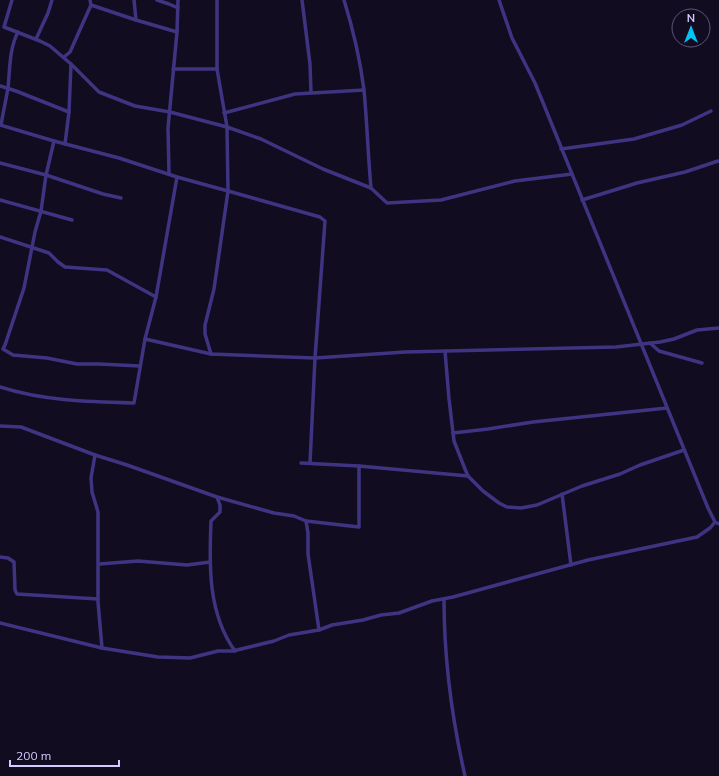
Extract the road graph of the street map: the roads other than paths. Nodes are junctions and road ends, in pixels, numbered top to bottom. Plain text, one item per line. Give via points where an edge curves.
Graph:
1 (12, 0) edge
2 (52, 0) edge
3 (90, 0) edge
4 (134, 0) edge
5 (157, 0) edge
6 (178, 0) edge
7 (218, 0) edge
8 (302, 0) edge
9 (344, 0) edge
10 (499, 0) edge
11 (91, 5) junction
12 (178, 8) junction
13 (136, 20) junction
14 (18, 32) junction
15 (177, 32) junction
16 (36, 40) junction
17 (64, 57) junction
18 (71, 64) junction
19 (173, 69) junction
20 (217, 69) junction
21 (0, 86) edge
22 (8, 88) junction
23 (364, 90) junction
24 (311, 92) junction
25 (711, 111) dead end
26 (69, 112) junction
27 (170, 112) junction
28 (224, 113) junction
29 (0, 125) edge
30 (227, 127) junction
31 (54, 141) junction
32 (65, 144) junction
33 (562, 149) junction
34 (718, 161) dead end
35 (0, 164) edge
36 (169, 174) junction
37 (572, 174) junction
38 (46, 175) junction
39 (177, 177) junction
40 (371, 188) junction
41 (228, 190) junction
42 (121, 198) dead end
43 (0, 200) edge
44 (582, 200) junction
45 (41, 211) junction
46 (72, 220) dead end
47 (0, 237) edge
48 (32, 247) junction
49 (156, 297) junction
50 (719, 328) edge
51 (145, 339) junction
52 (650, 343) junction
53 (642, 345) junction
54 (1, 350) edge
55 (445, 351) junction
56 (211, 354) junction
57 (315, 358) junction
58 (702, 363) dead end
59 (140, 366) junction
60 (0, 387) edge
61 (667, 408) junction
62 (0, 426) edge
63 (453, 433) junction
64 (684, 450) junction
65 (95, 455) junction
66 (301, 463) dead end
67 (310, 463) junction
68 (359, 466) junction
69 (468, 476) junction
70 (562, 494) junction
71 (217, 497) junction
72 (306, 521) junction
73 (717, 523) edge
74 (0, 557) edge
75 (210, 562) junction
76 (99, 564) junction
77 (571, 566) junction
78 (98, 599) junction
79 (444, 599) junction
80 (0, 623) edge
81 (319, 630) junction
82 (102, 648) junction
83 (235, 651) junction
84 (465, 776) edge

1 - 14 street via 4,27
2 - 16 street
3 - 11 street
4 - 13 street
5 - 12 street
6 - 12 street
7 - 20 street
8 - 24 street
9 - 23 street via 357,48
10 - 33 street via 512,38 535,83
11 - 13 street
11 - 17 street via 70,52
12 - 15 street
13 - 15 street
14 - 16 street
14 - 22 street via 14,38
15 - 19 street
16 - 17 street via 50,46
17 - 18 street
18 - 26 street
18 - 27 street via 99,92 135,106
19 - 20 street
19 - 27 street
20 - 28 street
21 - 22 street
22 - 26 street
22 - 29 street
23 - 24 street
23 - 40 street
24 - 28 street
25 - 33 street via 682,125 634,140
26 - 32 street
27 - 30 street
27 - 36 street
28 - 30 street
29 - 31 street
30 - 40 street via 261,139 323,169
30 - 41 street
31 - 32 street
31 - 38 street
32 - 36 street
33 - 37 street
34 - 44 street
35 - 38 street
36 - 39 street
37 - 40 street via 522,180 451,199 427,202 387,203
37 - 44 street
38 - 42 street
38 - 45 street
39 - 41 street
39 - 49 street
41 - 56 street via 214,289 205,325 206,342
41 - 57 street via 320,217 325,221
43 - 45 street
44 - 53 street
45 - 46 street
45 - 48 street
47 - 48 street
48 - 49 street via 49,253 65,267 107,270
48 - 54 street via 20,300 6,345
49 - 51 street
50 - 52 street via 698,330 674,339
51 - 56 street
51 - 59 street
52 - 53 street
52 - 58 street via 659,351
53 - 55 street
53 - 61 street
54 - 59 street via 13,355 77,364
55 - 57 street
55 - 63 street
56 - 57 street
57 - 67 street
59 - 60 street via 134,403 54,398
61 - 63 street
61 - 64 street
62 - 65 street via 21,427
63 - 69 street
64 - 70 street
64 - 73 street via 708,508
65 - 71 street
65 - 76 street via 91,478 98,512
66 - 67 street
67 - 68 street
68 - 69 street
68 - 72 street via 359,527
69 - 70 street via 489,496 507,507 536,505
70 - 77 street
71 - 72 street
71 - 75 street via 220,512 211,521
72 - 81 street
73 - 77 street via 698,537 588,560
74 - 78 street via 14,562 17,594
75 - 76 street via 186,565 138,561
75 - 83 street via 217,612 228,642
76 - 78 street
77 - 79 street
78 - 82 street
79 - 81 street via 399,613 332,625
79 - 84 street via 450,683
80 - 82 street
81 - 83 street via 288,634 274,641
82 - 83 street via 177,658 190,658 218,651

